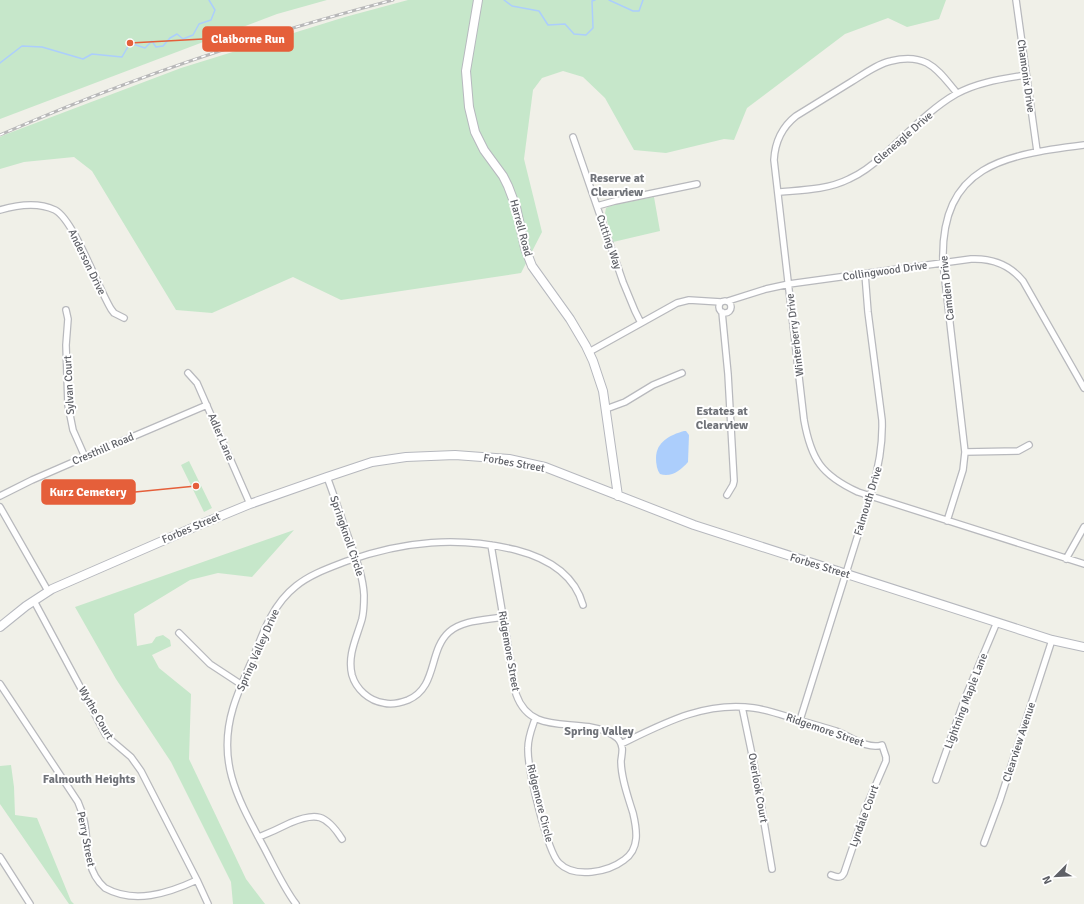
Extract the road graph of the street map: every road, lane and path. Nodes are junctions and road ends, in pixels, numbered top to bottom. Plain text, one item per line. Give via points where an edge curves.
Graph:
1 (478, 0) edge
2 (1016, 0) edge
3 (1026, 75) junction
4 (957, 94) junction
5 (573, 137) dead end
6 (1084, 145) edge
7 (1037, 151) junction
8 (696, 184) dead end
9 (778, 192) junction
10 (597, 206) junction
11 (0, 210) edge
12 (944, 263) junction
13 (865, 274) junction
14 (789, 284) junction
15 (730, 304) junction
16 (722, 308) junction
17 (66, 310) dead end
18 (124, 318) dead end
19 (641, 323) junction
20 (589, 352) junction
21 (188, 373) dead end
22 (682, 373) dead end
23 (1084, 388) edge
24 (208, 406) junction
25 (606, 409) junction
26 (1029, 445) dead end
27 (965, 452) junction
28 (85, 457) junction
29 (327, 477) junction
30 (727, 495) dead end
31 (0, 496) edge
32 (618, 496) junction
33 (870, 496) junction
34 (250, 504) junction
35 (0, 507) edge
36 (947, 521) junction
37 (1084, 527) edge
38 (491, 545) junction
39 (356, 558) junction
40 (1066, 559) junction
41 (1084, 564) edge
42 (845, 573) junction
43 (48, 591) junction
44 (34, 601) junction
45 (583, 605) dead end
46 (503, 618) junction
47 (997, 622) junction
48 (0, 627) edge
49 (179, 633) dead end
50 (1052, 640) junction
51 (1084, 647) edge
52 (0, 684) edge
53 (242, 685) junction
54 (742, 707) junction
55 (535, 719) junction
56 (800, 720) junction
57 (621, 744) junction
58 (882, 745) joint
59 (936, 780) dead end
60 (259, 837) junction
61 (342, 839) dead end
62 (984, 843) dead end
63 (0, 859) edge
64 (772, 869) dead end
65 (831, 875) dead end
66 (197, 880) junction
67 (30, 904) edge
68 (208, 904) edge
69 (296, 904) edge

1 - 20 street, Harrell Road via 466,71 475,132 508,186 532,266 570,319
2 - 3 street, Chamonix Drive
3 - 4 street, Gleneagle Drive via 990,81
3 - 7 street, Chamonix Drive
4 - 9 street, Gleneagle Drive via 938,107 871,166 850,179 817,189
4 - 9 street, Winterberry Drive via 938,71 922,61 906,59 881,64 796,116 787,125 778,138 774,154
5 - 10 street, Cutting Way
6 - 7 street, Camden Drive
7 - 12 street, Camden Drive via 1009,158 987,168 963,188 953,204 946,224
8 - 10 street
9 - 14 street, Winterberry Drive
10 - 19 street, Cutting Way via 631,304
11 - 18 street, Anderson Drive via 35,205 61,214 73,231 111,309
12 - 13 street, Collingwood Drive
12 - 23 street, Collingwood Drive via 985,259 1001,263 1012,270 1023,281
12 - 27 street, Camden Drive
13 - 14 street, Collingwood Drive
13 - 33 street, Falmouth Drive via 882,434 880,463
14 - 15 street, Collingwood Drive via 739,298
14 - 33 street, Winterberry Drive via 804,420 810,446 817,462 829,475 848,487
15 - 16 street via 731,310
15 - 16 street, Collingwood Drive via 724,300
16 - 19 street via 710,301 682,302
16 - 30 street via 734,481
17 - 28 street, Sylvan Court via 68,405 74,430
19 - 20 street
20 - 25 street, Harrell Road via 599,377
21 - 24 street, Adler Lane via 197,383
22 - 25 street
24 - 28 street, Cresthill Road
24 - 34 street, Adler Lane
25 - 32 street, Harrell Road
26 - 27 street via 1018,451
27 - 36 street, Camden Drive via 964,470
28 - 31 street, Cresthill Road
29 - 32 street, Forbes Street via 372,462 406,457 455,455 520,461 545,467
29 - 34 street, Forbes Street
29 - 39 street, Springknoll Circle
32 - 42 street, Forbes Street via 694,525
33 - 36 street, Winterberry Drive
33 - 42 street, Falmouth Drive
34 - 43 street, Forbes Street
35 - 43 street
36 - 40 street, Winterberry Drive
37 - 40 street
38 - 39 street, Spring Valley Drive via 428,542
38 - 45 street, Spring Valley Drive via 537,557 564,572 575,585
38 - 46 street, Ridgemore Street
39 - 46 street, Springknoll Circle via 363,584 364,604 352,650 351,668 358,687 376,701 396,704 410,699 421,690 430,676 442,641 454,628
39 - 53 street, Spring Valley Drive via 314,575 282,598 272,614
40 - 41 street, Winterberry Drive
42 - 47 street, Forbes Street
42 - 56 street, Falmouth Drive
43 - 44 street, Forbes Street
44 - 48 street, Forbes Street
44 - 66 street, Wythe Court via 106,735 131,757 141,771
46 - 55 street, Ridgemore Street via 516,694 524,710
47 - 50 street, Forbes Street
47 - 59 street, Lightning Maple Lane via 965,698
49 - 53 street via 210,664
50 - 51 street, Forbes Street
50 - 62 street, Clearview Avenue
52 - 66 street, Perry Street via 78,802 86,827 90,864 101,885 115,897 136,903 163,897
53 - 60 street, Spring Valley Drive via 230,721 227,756 236,792
54 - 56 street, Ridgemore Street via 767,710
54 - 57 street, Ridgemore Street via 715,708 684,715
54 - 64 street, Overlook Court
55 - 57 street via 594,727 614,735
55 - 57 street, Ridgemore Circle via 529,734 528,749 540,812 555,857 562,866 572,871 593,871 613,867 625,860 633,850 637,830 622,774
56 - 58 street, Ridgemore Street via 862,743 877,747
58 - 65 street, Lyndale Court via 886,761 864,812 844,874 839,877
60 - 61 street via 310,816 328,821
60 - 69 street, Spring Valley Drive
63 - 67 street
66 - 68 street, Wythe Court

